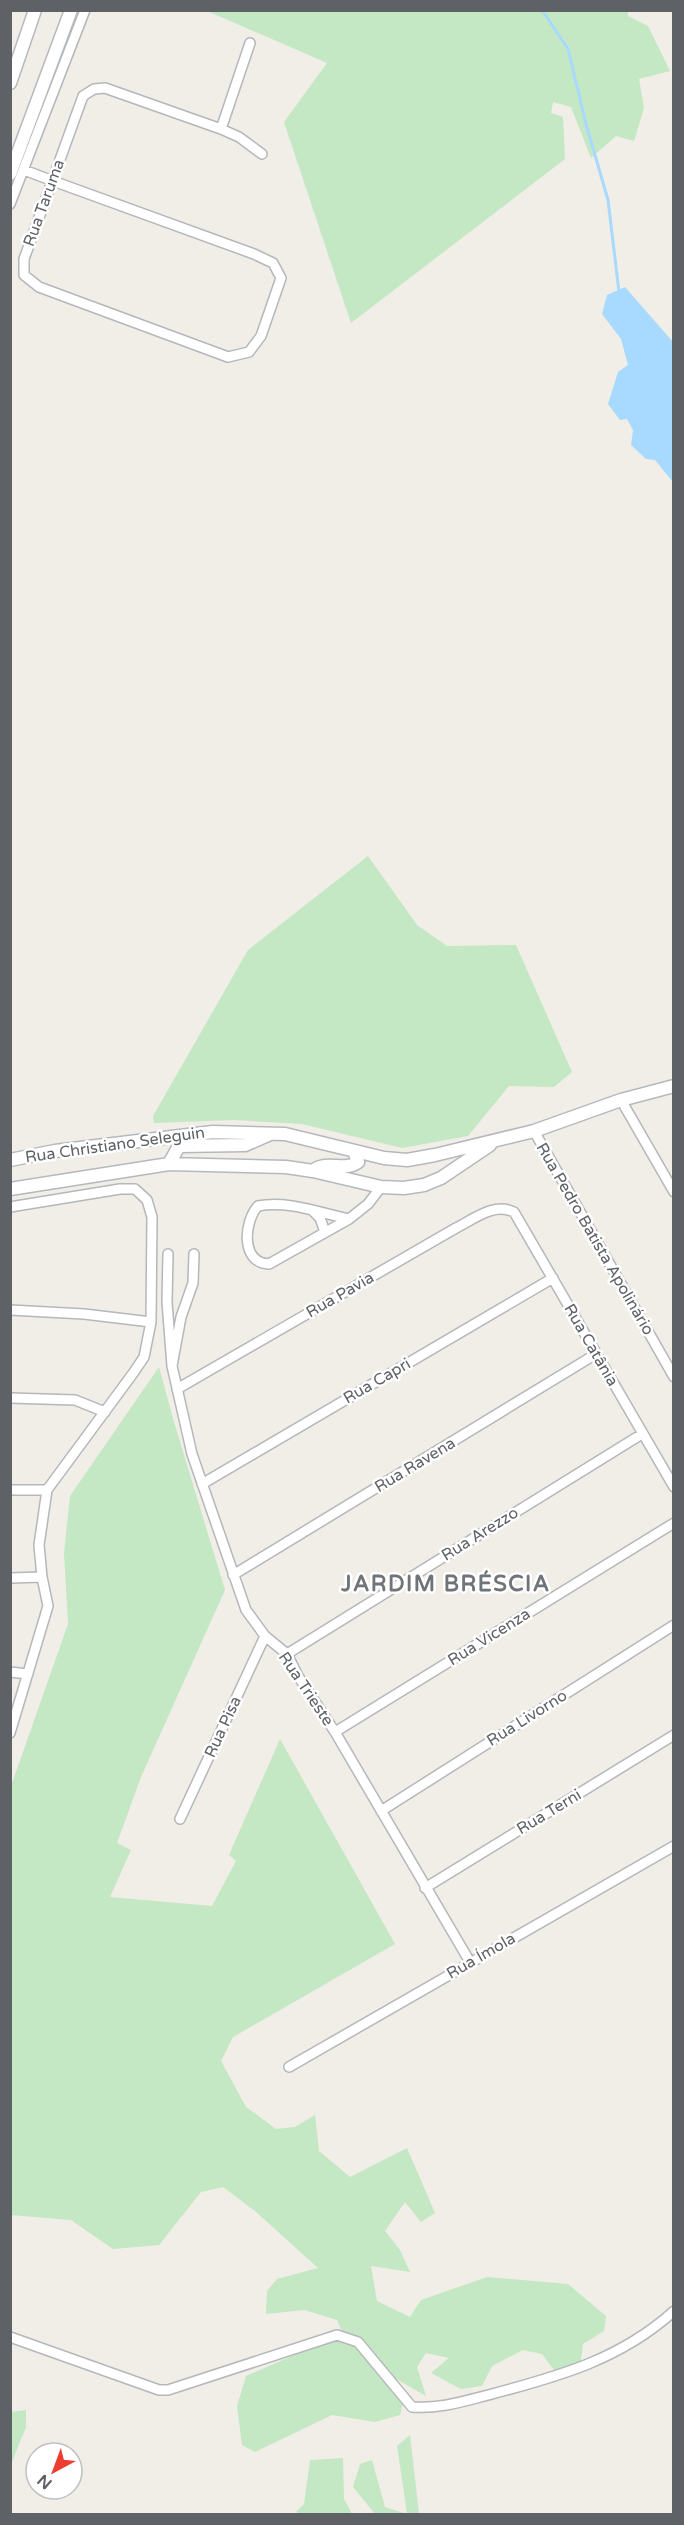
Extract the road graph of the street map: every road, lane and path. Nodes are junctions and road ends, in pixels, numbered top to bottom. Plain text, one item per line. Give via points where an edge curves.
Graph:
1 (35, 10) edge
2 (71, 10) edge
3 (85, 10) edge
4 (250, 43) dead end
5 (10, 82) edge
6 (221, 129) junction
7 (262, 154) dead end
8 (24, 170) junction
9 (10, 174) edge
10 (53, 181) junction
11 (10, 204) edge
12 (674, 1086) edge
13 (621, 1100) junction
14 (534, 1131) junction
15 (272, 1134) junction
16 (493, 1142) junction
17 (354, 1151) junction
18 (10, 1160) edge
19 (170, 1164) junction
20 (313, 1171) junction
21 (381, 1187) junction
22 (10, 1190) edge
23 (674, 1192) edge
24 (10, 1207) edge
25 (505, 1207) joint
26 (313, 1211) junction
27 (349, 1219) junction
28 (325, 1232) junction
29 (168, 1254) dead end
30 (194, 1254) dead end
31 (553, 1278) junction
32 (10, 1310) edge
33 (151, 1322) junction
34 (596, 1354) junction
35 (172, 1366) junction
36 (674, 1377) edge
37 (177, 1389) junction
38 (10, 1398) edge
39 (105, 1412) junction
40 (642, 1434) junction
41 (202, 1484) junction
42 (674, 1487) edge
43 (10, 1490) edge
44 (47, 1490) junction
45 (674, 1523) edge
46 (233, 1575) junction
47 (42, 1577) junction
48 (10, 1578) edge
49 (674, 1625) edge
50 (266, 1636) junction
51 (287, 1654) junction
52 (10, 1672) edge
53 (28, 1674) junction
54 (335, 1732) junction
55 (10, 1733) edge
56 (674, 1735) edge
57 (381, 1811) junction
58 (180, 1819) dead end
59 (674, 1846) edge
60 (424, 1888) junction
61 (470, 1962) junction
62 (289, 2067) dead end
63 (674, 2311) edge
64 (10, 2337) edge

1 - 5 main road
2 - 9 main road
3 - 8 street
4 - 6 street
6 - 7 street, Rua Taruma
6 - 10 street, Rua Taruma via 105,88 94,89 83,96
8 - 10 street
8 - 11 street
10 - 10 street, Rua Taruma via 24,259 24,275 39,287 228,357 249,352 261,336 281,278 273,263
12 - 13 main road, Rua Christiano Seleguin
13 - 14 main road, Rua Christiano Seleguin
13 - 23 street
14 - 16 main road, Rua Christiano Seleguin
14 - 36 street, Rua Pedro Batista Apolinário
15 - 17 main road, Rua Christiano Seleguin
15 - 18 main road, Rua Christiano Seleguin via 192,1133
15 - 19 main road via 245,1144 179,1146
16 - 17 main road, Rua Christiano Seleguin via 407,1160
16 - 21 main road via 441,1178 424,1185
17 - 20 main road via 358,1162 353,1166 320,1165
19 - 20 main road via 237,1164
19 - 22 main road
20 - 21 main road
21 - 27 street
24 - 33 street via 135,1189 147,1200 152,1217
25 - 31 street, Rua Catânia via 514,1212
25 - 37 street, Rua Pavia via 490,1210 456,1228
26 - 27 street
26 - 28 street
26 - 28 street via 258,1206 249,1219 248,1251 252,1259 268,1264
27 - 28 street
29 - 35 street, Rua Trieste
30 - 35 street, Rua Trieste via 193,1283 181,1317
31 - 34 street, Rua Catânia
31 - 41 street, Rua Capri
32 - 33 street
33 - 39 street via 144,1357
34 - 40 street, Rua Catânia
34 - 46 street, Rua Ravena
35 - 37 street, Rua Trieste
37 - 41 street, Rua Trieste
38 - 39 street via 75,1400
39 - 44 street
40 - 42 street, Rua Catânia
40 - 51 street, Rua Arezzo
41 - 46 street, Rua Trieste
43 - 44 street
44 - 47 street via 39,1545
45 - 54 street, Rua Vicenza
46 - 50 street, Rua Trieste via 246,1610
47 - 48 street
47 - 53 street via 48,1605
49 - 57 street, Rua Livorno
50 - 51 street, Rua Trieste
50 - 58 street, Rua Pisa
51 - 54 street, Rua Trieste
52 - 53 street
53 - 55 street
54 - 57 street, Rua Trieste
56 - 60 street, Rua Terni
57 - 60 street, Rua Trieste
59 - 61 street, Rua Ímola
60 - 61 street, Rua Trieste
61 - 62 street, Rua Ímola
63 - 64 street via 639,2340 595,2362 541,2381 434,2408 412,2407 358,2342 337,2335 168,2390

